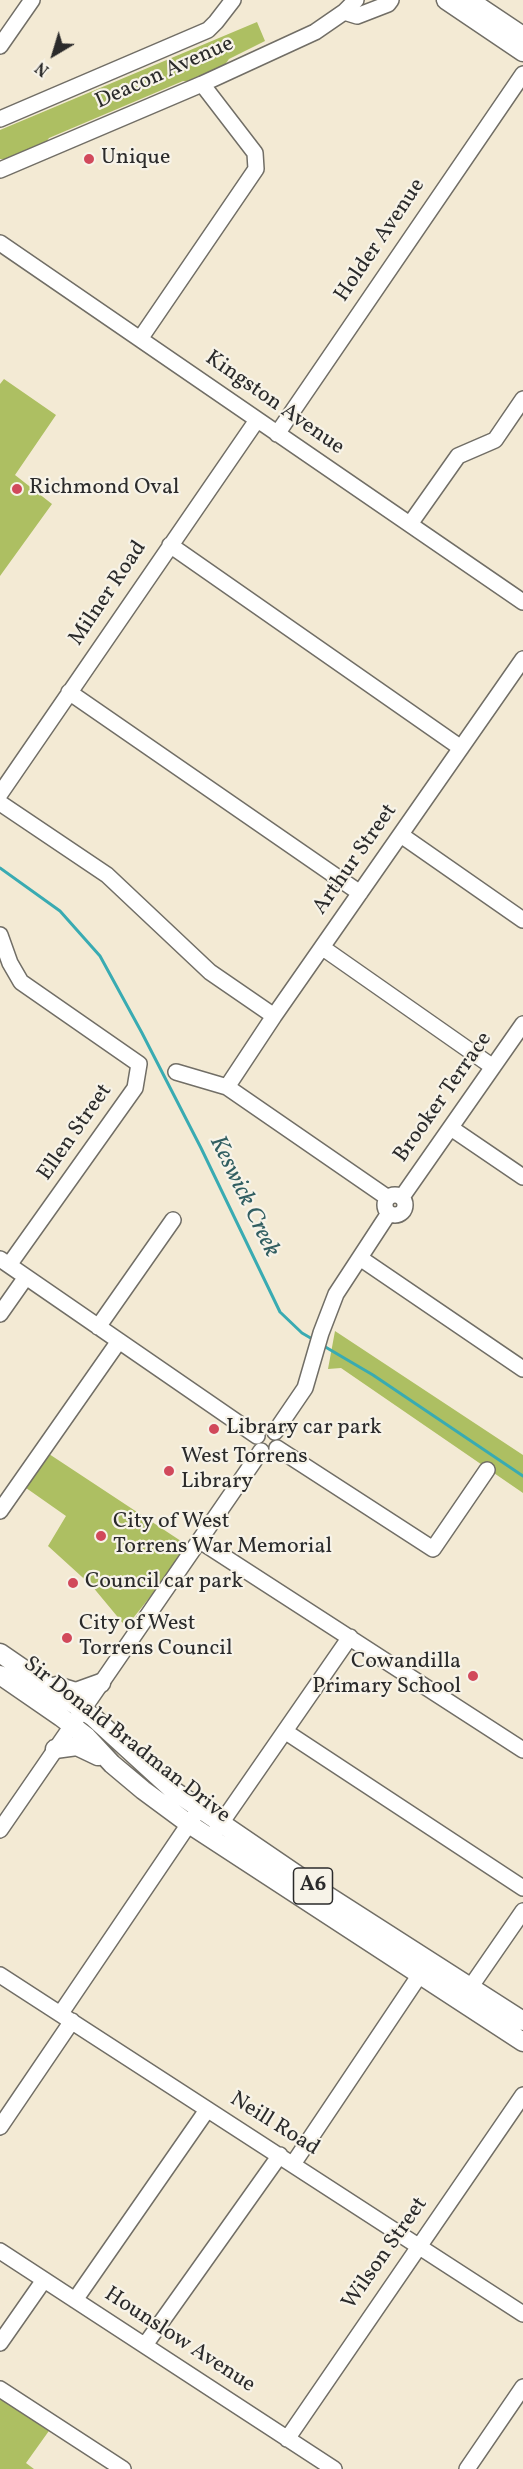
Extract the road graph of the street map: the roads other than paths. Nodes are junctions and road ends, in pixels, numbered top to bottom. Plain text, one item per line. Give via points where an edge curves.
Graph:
1 (32, 0) edge
2 (233, 0) edge
3 (356, 0) edge
4 (391, 0) edge
5 (446, 0) edge
6 (469, 0) edge
7 (344, 12) junction
8 (523, 36) edge
9 (0, 46) edge
10 (523, 52) edge
11 (523, 74) edge
12 (202, 84) junction
13 (0, 119) edge
14 (0, 170) edge
15 (0, 243) edge
16 (140, 339) junction
17 (523, 399) edge
18 (257, 420) junction
19 (277, 434) junction
20 (410, 524) junction
21 (170, 545) junction
22 (523, 602) edge
23 (523, 659) edge
24 (69, 692) junction
25 (461, 748) junction
26 (0, 794) edge
27 (0, 803) edge
28 (401, 835) junction
29 (360, 892) junction
30 (523, 920) edge
31 (0, 935) edge
32 (323, 948) junction
33 (274, 1016) junction
34 (523, 1024) edge
35 (493, 1067) junction
36 (176, 1072) dead end
37 (227, 1087) junction
38 (451, 1128) junction
39 (523, 1177) edge
40 (393, 1203) junction
41 (172, 1220) dead end
42 (360, 1258) junction
43 (5, 1262) edge
44 (26, 1277) junction
45 (0, 1314) edge
46 (98, 1327) junction
47 (119, 1341) junction
48 (523, 1369) edge
49 (275, 1432) junction
50 (259, 1443) junction
51 (277, 1448) junction
52 (487, 1470) dead end
53 (0, 1511) edge
54 (201, 1541) junction
55 (350, 1637) junction
56 (0, 1653) edge
57 (0, 1675) edge
58 (38, 1680) junction
59 (101, 1683) junction
60 (83, 1709) junction
61 (71, 1725) junction
62 (286, 1732) junction
63 (55, 1749) junction
64 (523, 1750) edge
65 (112, 1764) junction
66 (194, 1816) junction
67 (0, 1830) edge
68 (216, 1831) junction
69 (523, 1888) edge
70 (523, 1911) edge
71 (425, 1967) junction
72 (0, 1974) edge
73 (465, 1994) junction
74 (67, 2017) junction
75 (523, 2021) edge
76 (523, 2042) edge
77 (523, 2095) edge
78 (207, 2110) junction
79 (0, 2127) edge
80 (286, 2160) junction
81 (419, 2246) junction
82 (0, 2251) edge
83 (44, 2280) junction
84 (75, 2300) junction
85 (523, 2314) edge
86 (0, 2343) edge
87 (145, 2345) junction
88 (523, 2387) edge
89 (0, 2388) edge
90 (287, 2439) junction
91 (123, 2469) edge
92 (334, 2469) edge
93 (467, 2469) edge

1 - 9 street
2 - 13 street via 212,27
3 - 7 street, Deacon Avenue
4 - 7 street via 357,16
5 - 10 main road
6 - 8 main road
7 - 12 street, Deacon Avenue via 315,32
11 - 19 street, Holder Avenue
12 - 14 street, Deacon Avenue
12 - 16 street via 255,153 256,169
15 - 16 street, Kingston Avenue
16 - 18 street, Kingston Avenue
17 - 20 street via 495,440 458,456
18 - 19 street, Kingston Avenue
18 - 21 street, Milner Road
19 - 20 street, Kingston Avenue
20 - 22 street, Kingston Avenue
21 - 24 street, Milner Road
21 - 25 street
23 - 25 street, Arthur Street
24 - 26 street, Milner Road
24 - 29 street
25 - 28 street, Arthur Street
27 - 33 street via 107,875 210,972
28 - 29 street, Arthur Street
28 - 30 street
29 - 32 street, Arthur Street
31 - 43 street, Ellen Street via 21,982 139,1064 135,1088
32 - 33 street, Arthur Street
32 - 35 street
33 - 37 street, Arthur Street
34 - 35 street, Brooker Terrace
35 - 38 street, Brooker Terrace
36 - 37 street
37 - 40 street
38 - 39 street
38 - 40 street, Brooker Terrace
40 - 42 street, Brooker Terrace
41 - 46 street
42 - 48 street
42 - 49 street, Brooker Terrace via 336,1294 305,1388
43 - 44 street
44 - 45 street
44 - 46 street
46 - 47 street
47 - 50 street
47 - 53 street
49 - 50 street via 265,1430
49 - 51 street via 279,1438
50 - 51 street via 270,1453
50 - 54 street
51 - 52 street via 433,1549
54 - 55 street
54 - 59 street
55 - 62 street
55 - 64 street
56 - 58 main road, Sir Donald Bradman Drive / A6
57 - 61 main road, Sir Donald Bradman Drive / A6
58 - 59 main road via 75,1692
58 - 60 main road, Sir Donald Bradman Drive / A6
59 - 60 street
60 - 61 street
60 - 66 main road, Sir Donald Bradman Drive / A6
61 - 63 street
61 - 65 main road, Sir Donald Bradman Drive / A6
62 - 68 street
62 - 69 street
63 - 65 main road via 77,1746
63 - 67 street
65 - 66 main road, Sir Donald Bradman Drive / A6
66 - 68 main road, Sir Donald Bradman Drive / A6
66 - 74 street
68 - 71 main road, Sir Donald Bradman Drive / A6 via 324,1894
70 - 73 street
71 - 73 main road, Sir Donald Bradman Drive / A6
71 - 80 street
72 - 74 street, Neill Road
73 - 75 main road, Sir Donald Bradman Drive / A6
73 - 76 main road, Sir Donald Bradman Drive / A6
74 - 78 street, Neill Road
74 - 79 street
77 - 81 street, Wilson Street
78 - 80 street, Neill Road
78 - 84 street
80 - 81 street, Neill Road
80 - 87 street
81 - 85 street, Neill Road
81 - 90 street, Wilson Street
82 - 83 street, Hounslow Avenue
83 - 84 street, Hounslow Avenue
83 - 86 street
84 - 87 street, Hounslow Avenue
87 - 90 street, Hounslow Avenue
88 - 93 street
89 - 91 street
90 - 92 street, Hounslow Avenue

